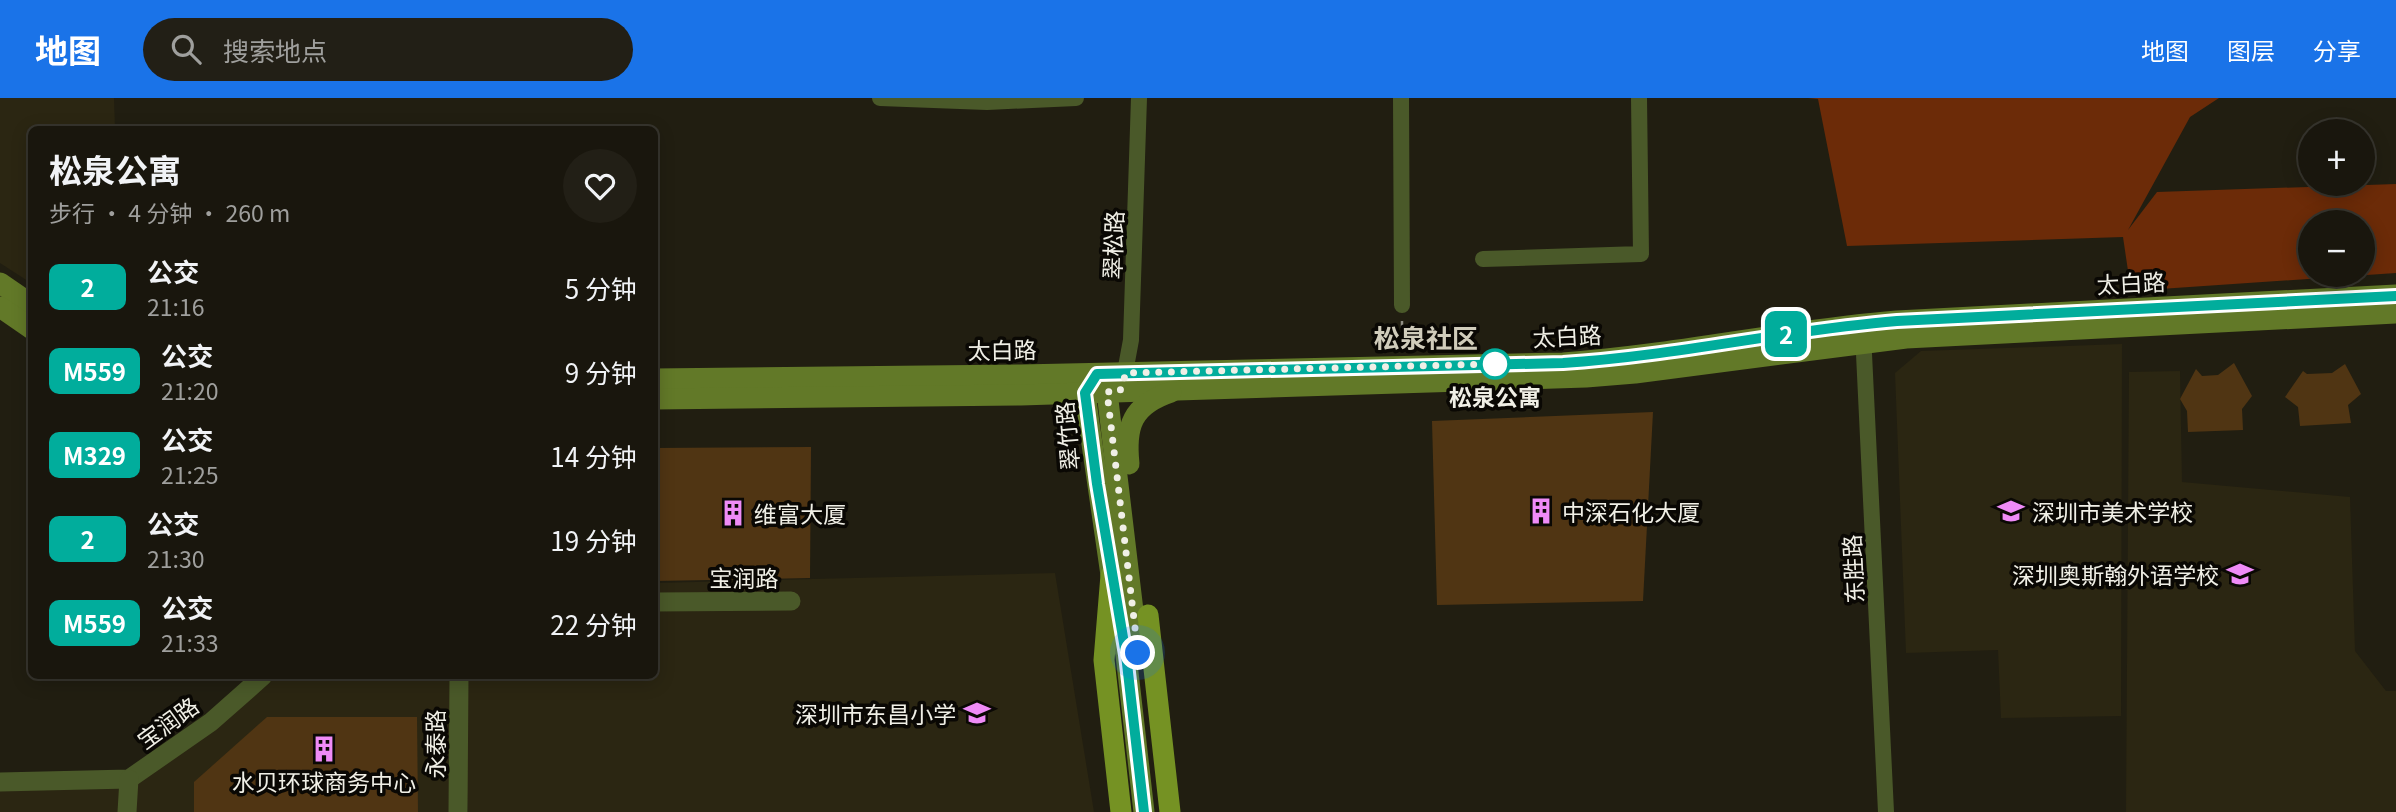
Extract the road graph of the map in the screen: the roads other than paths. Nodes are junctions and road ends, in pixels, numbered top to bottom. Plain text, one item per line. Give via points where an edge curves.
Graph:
1 (880, 98) edge
2 (1076, 98) edge
3 (1139, 98) edge
4 (1401, 98) edge
5 (1639, 98) edge
6 (1483, 259) dead end
7 (0, 283) edge
8 (2396, 296) edge
9 (28, 301) edge
10 (1402, 305) road end
11 (0, 307) edge
12 (2396, 313) edge
13 (28, 327) edge
14 (1863, 333) junction
15 (658, 379) edge
16 (1113, 383) junction
17 (1183, 390) junction
18 (1085, 393) junction
19 (658, 399) edge
20 (1111, 575) junction
21 (791, 601) dead end
22 (658, 602) edge
23 (1148, 615) junction
24 (1132, 654) junction
25 (260, 679) edge
26 (459, 679) edge
27 (129, 779) junction
28 (0, 782) edge
29 (127, 812) edge
30 (458, 812) edge
31 (1121, 812) edge
32 (1144, 812) edge
33 (1157, 812) edge
34 (1170, 812) edge
35 (1886, 812) edge

1 - 2 street via 987,102
3 - 16 street, 翠松路 via 1131,340
4 - 10 street
5 - 6 street via 1641,254
7 - 9 main road
8 - 14 main road, 太白路
11 - 13 main road
12 - 14 main road, 太白路 via 1928,337
14 - 16 main road, 太白路 via 1610,360 1402,366
14 - 17 main road, 太白路 via 1602,377
14 - 35 street, 东胜路
15 - 16 main road, 太白路
16 - 17 main road, 太白路
16 - 18 main road, 翠竹路
16 - 24 main road, 翠竹路
17 - 23 main road via 1153,400 1128,431
18 - 19 main road, 太白路
18 - 20 main road, 翠竹路
20 - 24 main road, 翠竹路
20 - 31 main road via 1104,660
21 - 22 street, 宝润路
23 - 24 main road
23 - 34 main road
24 - 32 main road
24 - 33 main road
25 - 27 street, 宝润路 via 211,722
26 - 30 street, 永泰路
27 - 28 street, 宝润路
27 - 29 street, 宝润路

